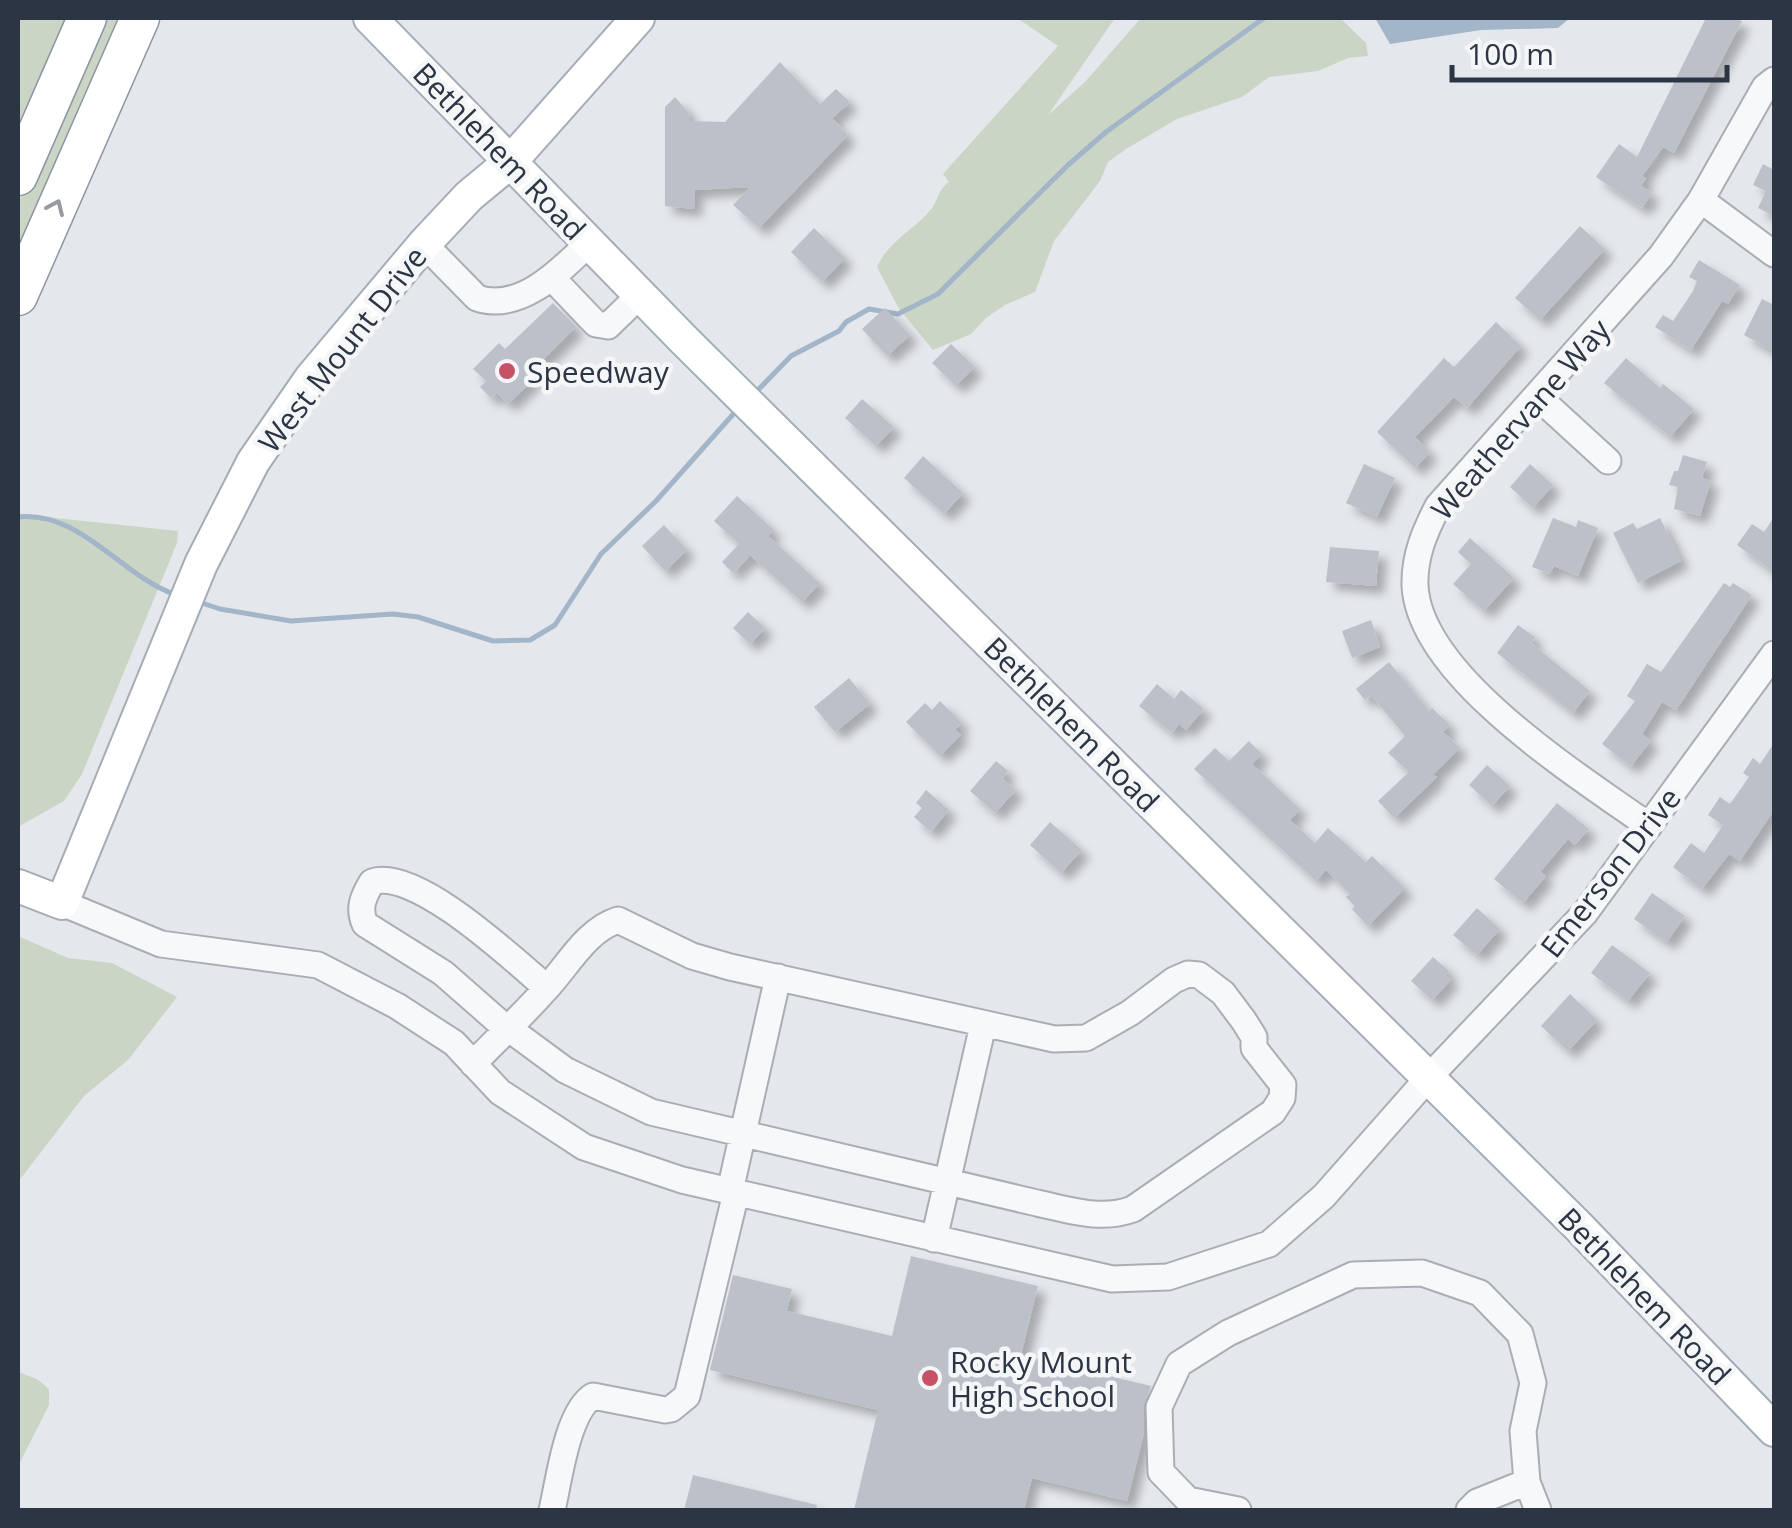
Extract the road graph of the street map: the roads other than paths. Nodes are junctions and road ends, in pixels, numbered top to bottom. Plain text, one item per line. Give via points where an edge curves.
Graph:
1 (87, 18) edge
2 (140, 18) edge
3 (370, 18) edge
4 (638, 18) edge
5 (1774, 80) edge
6 (510, 162) junction
7 (18, 176) edge
8 (1701, 200) junction
9 (590, 243) junction
10 (424, 244) junction
11 (1774, 254) edge
12 (552, 278) junction
13 (640, 295) junction
14 (18, 296) edge
15 (1537, 396) junction
16 (1608, 461) dead end
17 (1774, 654) edge
18 (1648, 826) junction
19 (18, 886) edge
20 (62, 903) junction
21 (778, 977) junction
22 (547, 988) junction
23 (983, 1025) junction
24 (508, 1028) junction
25 (473, 1064) junction
26 (1430, 1077) junction
27 (743, 1136) junction
28 (948, 1182) junction
29 (733, 1192) junction
30 (934, 1239) junction
31 (1774, 1430) edge
32 (1527, 1482) junction
33 (552, 1510) edge
34 (1238, 1510) edge
35 (1468, 1510) edge
36 (1538, 1510) edge

1 - 7 highway
14 -> 2 highway
3 - 6 main road, Bethlehem Road
4 - 6 main road, West Mount Drive
5 - 8 street, Weathervane Way
6 - 9 main road, Bethlehem Road
6 - 10 main road, West Mount Drive
8 - 11 street
8 - 15 street, Weathervane Way via 1662,256
9 - 12 street
9 - 13 main road, Bethlehem Road
10 - 12 street via 487,302 505,301
10 - 20 main road, West Mount Drive via 311,378 236,492
12 - 13 street via 602,326
13 - 26 main road, Bethlehem Road
15 - 16 street
15 - 18 street, Weathervane Way via 1438,506 1417,562 1420,613 1466,683
17 - 18 street, Emerson Drive
18 - 26 street, Emerson Drive via 1584,913
19 - 20 main road
20 - 25 street, Emerson Drive via 161,944 318,965 397,1006 454,1043
21 - 22 street via 692,956 618,920 599,929
21 - 23 street
21 - 27 street
22 - 24 street
22 - 24 street via 425,894 393,879 372,882 361,903 365,924 443,973
23 - 28 street
23 - 28 street via 1054,1040 1086,1038 1174,980 1199,975 1244,1021 1254,1048 1283,1085 1282,1098 1273,1112 1118,1214 1100,1216
24 - 25 street
24 - 27 street via 565,1070 651,1112
25 - 29 street, Emerson Drive via 500,1092 584,1147
26 - 30 street, Emerson Drive via 1324,1196 1269,1244 1168,1278 1112,1279
26 - 31 main road, Bethlehem Road
27 - 28 street
27 - 29 street
28 - 30 street
29 - 30 street, Emerson Drive
29 - 33 street via 686,1396 665,1410 593,1396 585,1401
32 - 34 street via 1523,1432 1533,1382 1520,1334 1480,1293 1422,1273 1353,1275 1228,1332 1179,1364 1159,1407 1161,1472 1188,1500
32 - 35 street
32 - 36 street

